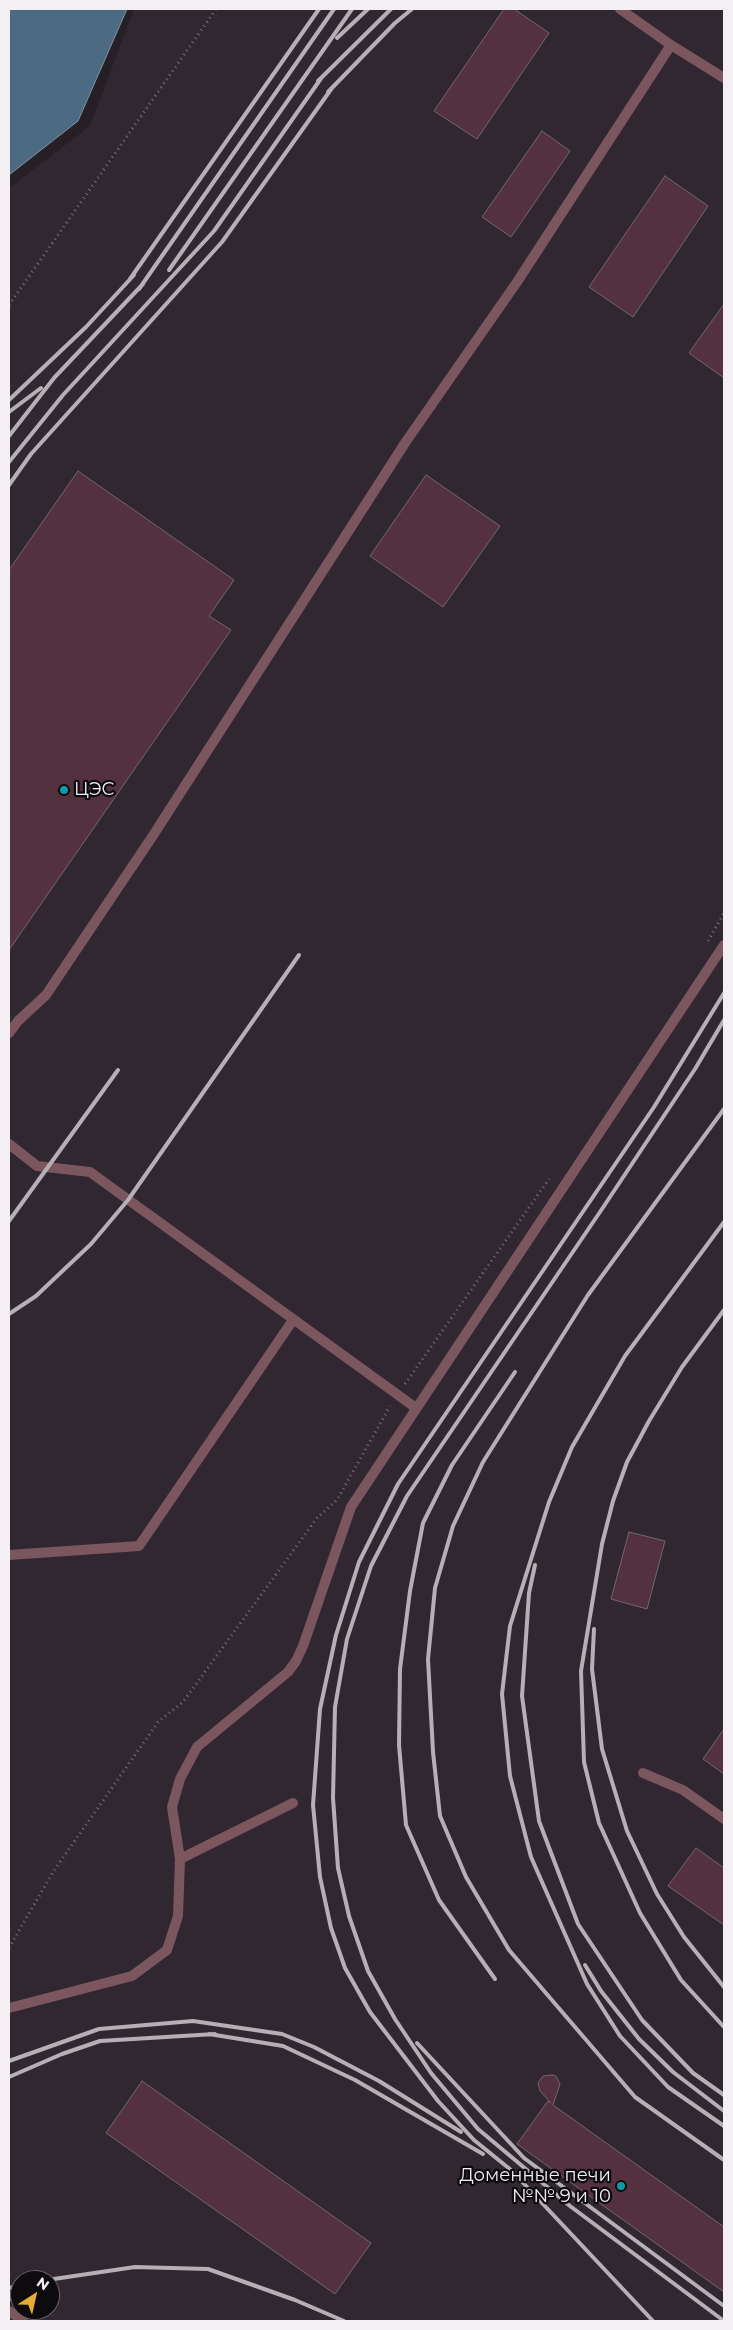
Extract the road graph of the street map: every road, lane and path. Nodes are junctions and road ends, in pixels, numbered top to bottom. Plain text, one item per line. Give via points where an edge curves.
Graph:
1 (216, 9) edge
2 (620, 9) edge
3 (671, 44) junction
4 (724, 78) edge
5 (9, 305) edge
6 (724, 914) edge
7 (705, 944) dead end
8 (724, 945) edge
9 (9, 1033) edge
10 (9, 1144) edge
11 (552, 1175) dead end
12 (293, 1320) junction
13 (397, 1395) junction
14 (416, 1408) junction
15 (9, 1555) edge
16 (642, 1773) dead end
17 (293, 1803) dead end
18 (724, 1819) edge
19 (180, 1859) junction
20 (9, 1948) edge
21 (9, 2008) edge
22 (9, 2311) edge
23 (23, 2321) edge

1 - 5 path
2 - 3 lane
3 - 4 lane
3 - 9 lane via 517,282 406,443 144,850 46,995 18,1020
6 - 7 path
8 - 14 lane
10 - 12 lane via 37,1166 90,1172
11 - 13 path
12 - 13 lane
12 - 15 lane via 139,1546
13 - 14 lane
13 - 20 path via 336,1500 317,1518 183,1702 158,1722 53,1872
14 - 19 lane via 351,1507 296,1661 288,1672 198,1747 180,1779 172,1807
16 - 18 lane via 683,1790
17 - 19 lane
19 - 21 lane via 178,1916 167,1950 132,1976
22 - 23 lane

